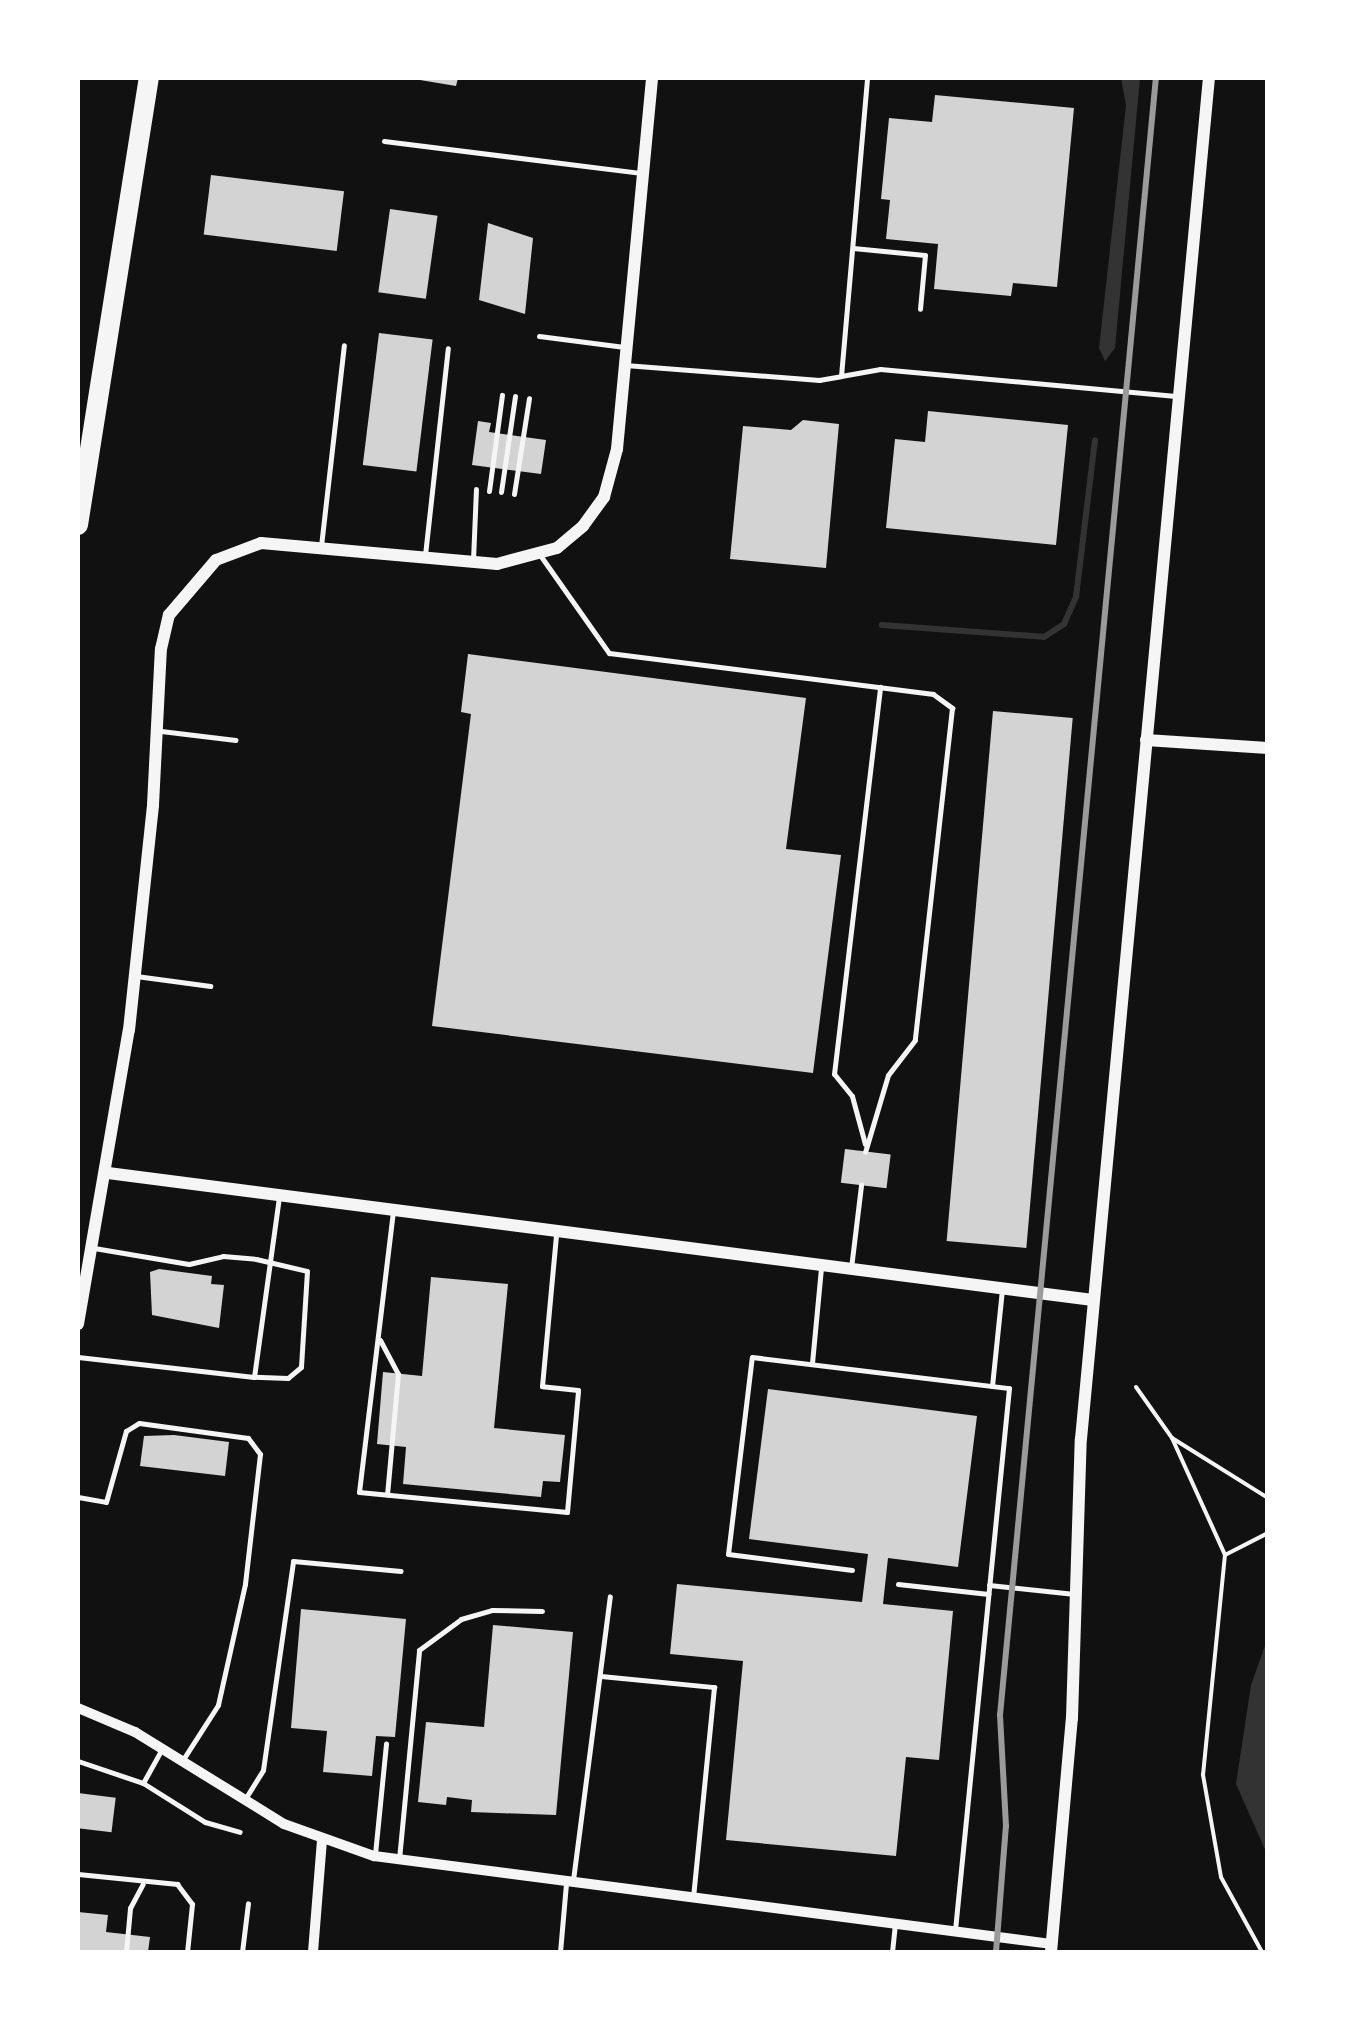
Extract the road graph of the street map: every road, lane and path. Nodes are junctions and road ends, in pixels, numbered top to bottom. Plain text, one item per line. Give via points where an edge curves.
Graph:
1 (149, 78) edge
2 (652, 78) edge
3 (867, 78) edge
4 (1209, 78) edge
5 (384, 141) dead end
6 (643, 173) junction
7 (852, 248) junction
8 (920, 309) dead end
9 (539, 336) dead end
10 (344, 345) dead end
11 (626, 347) junction
12 (448, 348) dead end
13 (625, 365) junction
14 (842, 376) junction
15 (502, 394) dead end
16 (515, 396) dead end
17 (1184, 396) junction
18 (528, 398) dead end
19 (476, 489) dead end
20 (489, 490) dead end
21 (501, 492) dead end
22 (514, 494) dead end
23 (78, 526) edge
24 (320, 546) junction
25 (540, 555) junction
26 (425, 558) junction
27 (473, 564) junction
28 (880, 687) junction
29 (158, 730) junction
30 (234, 740) dead end
31 (1146, 740) junction
32 (1268, 748) edge
33 (136, 976) junction
34 (210, 986) dead end
35 (108, 1173) junction
36 (861, 1185) dead end
37 (280, 1196) junction
38 (394, 1211) junction
39 (556, 1232) junction
40 (94, 1248) junction
41 (270, 1262) junction
42 (820, 1266) junction
43 (850, 1271) junction
44 (1002, 1290) junction
45 (1093, 1300) junction
46 (78, 1324) edge
47 (380, 1340) junction
48 (78, 1357) edge
49 (812, 1364) junction
50 (254, 1377) junction
51 (992, 1386) junction
52 (1136, 1387) dead end
53 (1172, 1438) junction
54 (386, 1495) junction
55 (78, 1496) edge
56 (1268, 1498) edge
57 (1268, 1533) edge
58 (1225, 1555) junction
59 (852, 1570) dead end
60 (401, 1572) dead end
61 (898, 1584) dead end
62 (989, 1585) junction
63 (988, 1594) junction
64 (1075, 1594) junction
65 (610, 1596) dead end
66 (542, 1611) dead end
67 (600, 1676) junction
68 (78, 1708) edge
69 (386, 1744) dead end
70 (162, 1748) junction
71 (182, 1760) junction
72 (78, 1761) edge
73 (143, 1782) junction
74 (243, 1802) junction
75 (240, 1832) dead end
76 (322, 1841) junction
77 (374, 1856) junction
78 (399, 1862) junction
79 (78, 1874) edge
80 (143, 1884) junction
81 (569, 1884) junction
82 (693, 1899) junction
83 (248, 1903) dead end
84 (895, 1925) junction
85 (955, 1933) junction
86 (1052, 1948) edge
87 (126, 1952) edge
88 (187, 1952) edge
89 (242, 1952) edge
90 (312, 1952) edge
91 (560, 1952) edge
92 (892, 1952) edge
93 (1262, 1952) edge

1 - 23 highway
2 - 6 street
3 - 7 lane
4 - 17 street
5 - 6 lane
6 - 11 street
7 - 8 lane via 925,255
7 - 14 lane
9 - 11 lane
10 - 24 lane
11 - 13 street
12 - 26 lane
13 - 14 lane via 819,380
13 - 25 street via 617,449 604,496 571,538
14 - 17 lane via 880,369
15 - 20 lane
16 - 21 lane
17 - 31 street
18 - 22 lane
19 - 27 lane
24 - 26 street
24 - 29 street via 261,543 216,560 170,615
25 - 27 street
25 - 28 lane via 608,653
26 - 27 street
28 - 28 lane via 834,1074 863,1122 865,1152 888,1075 915,1040 955,721 944,699
29 - 30 lane
29 - 33 street
31 - 32 street
31 - 45 street
33 - 34 lane
33 - 35 street
35 - 37 street
35 - 40 street
36 - 43 lane
37 - 38 street
37 - 41 lane
38 - 39 street
38 - 47 lane
39 - 42 street
39 - 54 lane via 542,1386 578,1390 567,1512
40 - 41 lane via 189,1264 223,1256
40 - 46 street
41 - 50 lane
41 - 50 lane via 307,1271 310,1278 301,1368 288,1378
42 - 43 street
42 - 49 lane
43 - 44 street
44 - 45 street
44 - 51 lane
45 - 64 street
47 - 54 lane via 398,1374
47 - 54 lane via 371,1368 359,1492
48 - 50 lane
49 - 51 lane
49 - 59 lane via 752,1356 728,1554
51 - 62 lane via 1009,1388
52 - 53 path
53 - 56 path
53 - 58 path
55 - 71 lane via 106,1502 126,1432 138,1423 256,1444 260,1454 245,1584 218,1704
57 - 58 path
58 - 93 path via 1206,1719 1206,1817 1221,1877
60 - 74 lane via 293,1561 263,1770
61 - 63 lane
62 - 63 lane
62 - 64 lane
63 - 85 lane
64 - 86 street via 1072,1718
65 - 67 lane
66 - 78 lane via 492,1610 460,1619 419,1650
67 - 81 lane
67 - 82 lane via 714,1687
68 - 70 street
69 - 77 lane
70 - 71 street
70 - 73 lane
71 - 74 street
72 - 73 lane
73 - 75 lane via 205,1822
74 - 76 street
76 - 77 street
76 - 90 street
77 - 78 street
78 - 81 street
79 - 80 lane
80 - 87 lane via 130,1908
80 - 88 lane via 167,1880 188,1892
81 - 82 street
81 - 91 lane
82 - 84 street
83 - 89 lane
84 - 85 street
84 - 92 lane
85 - 86 street

